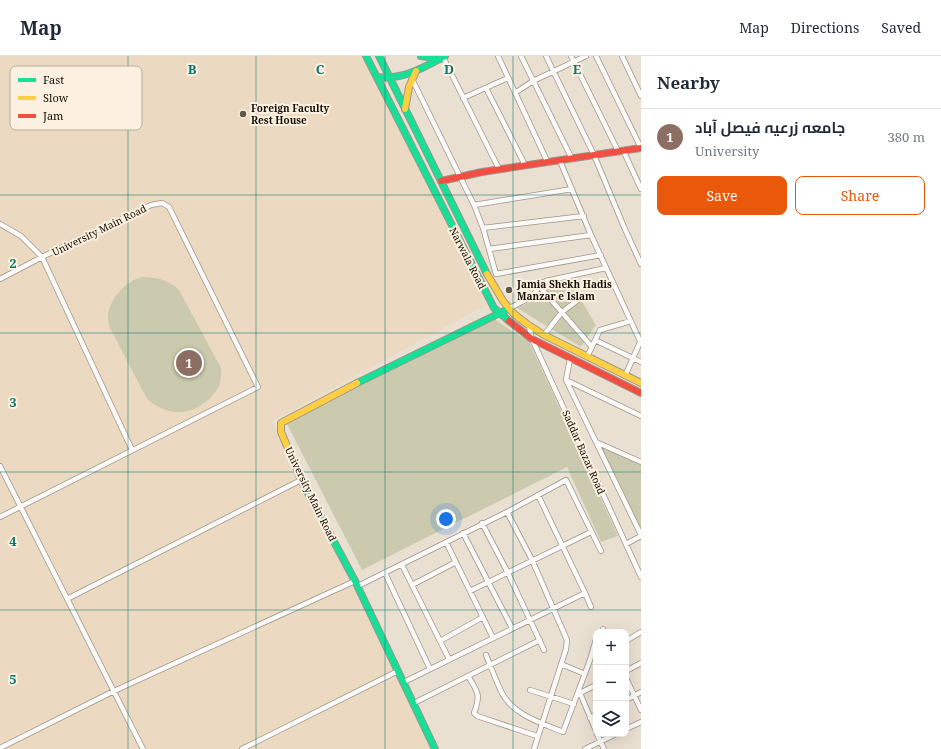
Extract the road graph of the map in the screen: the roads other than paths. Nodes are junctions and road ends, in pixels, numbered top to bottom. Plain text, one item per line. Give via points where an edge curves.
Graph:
1 (366, 56) edge
2 (379, 56) edge
3 (421, 56) edge
4 (498, 56) edge
5 (521, 56) edge
6 (546, 56) edge
7 (571, 56) edge
8 (586, 56) edge
9 (596, 56) edge
10 (622, 56) edge
11 (443, 57) edge
12 (574, 63) junction
13 (554, 72) junction
14 (377, 77) junction
15 (410, 77) junction
16 (508, 78) junction
17 (390, 79) junction
18 (534, 81) junction
19 (486, 88) junction
20 (515, 92) junction
21 (641, 96) edge
22 (463, 98) junction
23 (405, 110) junction
24 (641, 148) edge
25 (620, 151) junction
26 (594, 155) junction
27 (572, 159) junction
28 (560, 161) junction
29 (548, 163) junction
30 (525, 165) junction
31 (499, 169) junction
32 (459, 176) junction
33 (441, 181) junction
34 (572, 189) junction
35 (641, 189) edge
36 (474, 205) junction
37 (584, 216) junction
38 (0, 224) edge
39 (483, 228) junction
40 (591, 235) junction
41 (489, 249) junction
42 (601, 255) junction
43 (42, 257) junction
44 (641, 264) edge
45 (606, 268) junction
46 (0, 279) edge
47 (539, 286) junction
48 (582, 297) dead end
49 (508, 309) junction
50 (562, 312) junction
51 (499, 313) junction
52 (631, 321) junction
53 (529, 326) junction
54 (544, 335) junction
55 (532, 339) junction
56 (595, 340) junction
57 (641, 341) edge
58 (592, 347) junction
59 (587, 357) junction
60 (570, 358) junction
61 (633, 358) junction
62 (641, 362) edge
63 (625, 376) junction
64 (566, 380) junction
65 (641, 383) edge
66 (641, 393) edge
67 (641, 416) edge
68 (596, 442) junction
69 (132, 450) junction
70 (641, 462) edge
71 (0, 466) edge
72 (301, 480) junction
73 (538, 495) junction
74 (21, 507) junction
75 (506, 512) junction
76 (0, 517) edge
77 (482, 523) junction
78 (591, 532) junction
79 (463, 533) junction
80 (641, 536) edge
81 (446, 542) junction
82 (626, 544) junction
83 (562, 546) junction
84 (601, 551) dead end
85 (532, 560) junction
86 (456, 562) junction
87 (402, 564) junction
88 (385, 573) junction
89 (508, 573) junction
90 (641, 577) edge
91 (356, 583) junction
92 (488, 583) junction
93 (412, 586) junction
94 (470, 591) junction
95 (585, 593) junction
96 (67, 599) junction
97 (591, 607) dead end
98 (553, 608) junction
99 (483, 617) junction
100 (530, 620) junction
101 (512, 628) junction
102 (641, 632) edge
103 (493, 638) junction
104 (629, 638) edge
105 (540, 640) junction
106 (440, 641) junction
107 (544, 650) dead end
108 (593, 650) edge
109 (486, 655) dead end
110 (593, 658) edge
111 (449, 659) junction
112 (590, 660) junction
113 (641, 663) edge
114 (560, 664) junction
115 (490, 665) junction
116 (430, 669) junction
117 (629, 669) edge
118 (398, 671) junction
119 (585, 674) junction
120 (468, 676) junction
121 (404, 682) junction
122 (629, 685) edge
123 (593, 686) edge
124 (530, 690) dead end
125 (114, 692) junction
126 (641, 692) edge
127 (550, 696) junction
128 (634, 696) junction
129 (629, 698) edge
130 (414, 703) junction
131 (574, 704) junction
132 (641, 710) edge
133 (593, 716) edge
134 (590, 718) junction
135 (641, 722) edge
136 (542, 723) junction
137 (593, 724) edge
138 (629, 728) edge
139 (537, 736) junction
140 (599, 737) edge
141 (610, 737) edge
142 (601, 741) junction
143 (0, 748) edge
144 (143, 749) edge
145 (242, 749) edge
146 (435, 749) edge
147 (534, 749) edge
148 (584, 749) edge
149 (604, 749) edge

1 - 14 main road, Narwala Road
2 - 17 main road, Narwala Road
3 - 11 main road
4 - 16 street
5 - 18 street
6 - 13 street
7 - 12 street
8 - 12 street
9 - 24 street
10 - 21 street
11 - 15 main road via 416,71
11 - 22 street
12 - 13 street
12 - 25 street
13 - 18 street
13 - 26 street
14 - 17 main road
14 - 51 main road, Narwala Road via 494,308
15 - 17 main road
15 - 23 main road
15 - 32 street
16 - 19 street
16 - 20 street
17 - 23 main road, Narwala Road
18 - 20 street
18 - 27 street
19 - 22 street
19 - 30 street
20 - 29 street
22 - 31 street
23 - 33 main road, Narwala Road
24 - 25 main road
25 - 26 main road
25 - 35 street
26 - 27 main road
26 - 44 street
27 - 28 main road
28 - 29 main road
28 - 34 street
29 - 30 main road
30 - 31 main road
31 - 32 main road
32 - 33 main road
32 - 36 street
33 - 49 main road, Narwala Road via 497,294
34 - 36 street
34 - 37 street
36 - 39 street
37 - 39 street
37 - 40 street
38 - 43 street via 21,236
39 - 41 street
40 - 41 street
40 - 42 street
41 - 42 street via 496,274
42 - 45 street
43 - 46 street, University Main Road
43 - 69 street
43 - 69 street, University Main Road via 151,205 162,203 169,206 258,387
45 - 47 street via 546,280
45 - 52 street
47 - 49 street via 533,296
47 - 50 street
48 - 50 street
49 - 51 main road, University Main Road
49 - 53 main road, Narwala Road
50 - 54 street
50 - 58 street
51 - 55 main road, Narwala Road
51 - 72 main road, University Main Road via 281,423 281,432
52 - 56 street via 600,330
52 - 57 street
53 - 54 main road, Narwala Road
53 - 55 street, Saddar Bazar Road
54 - 59 main road, Narwala Road
55 - 60 main road, Narwala Road
55 - 82 street, Saddar Bazar Road
56 - 58 street
56 - 61 street
57 - 61 street
58 - 59 street
59 - 63 main road, Narwala Road
60 - 64 street
60 - 66 main road, Narwala Road
61 - 62 street
61 - 63 street
63 - 65 main road, Narwala Road
64 - 67 street
64 - 68 street
68 - 70 street
68 - 80 street
69 - 74 street
71 - 74 street
72 - 91 main road, University Main Road
72 - 96 street
73 - 75 street
73 - 78 street via 566,480
73 - 83 street
74 - 76 street
74 - 96 street
75 - 77 street
75 - 85 street
77 - 79 street
77 - 89 street
78 - 83 street
78 - 84 street
79 - 81 street
79 - 92 street
80 - 82 street
81 - 86 street
81 - 87 street
82 - 90 street, Saddar Bazar Road
83 - 85 street
83 - 95 street
85 - 89 street
85 - 98 street
86 - 93 street
86 - 94 street
87 - 88 street
87 - 93 street
88 - 91 street
88 - 116 street
89 - 92 street
89 - 100 street
91 - 118 main road, University Main Road
91 - 125 street
92 - 94 street
92 - 101 street
93 - 106 street
94 - 99 street
95 - 97 street
95 - 98 street
96 - 125 street
98 - 100 street
98 - 114 street via 566,640
99 - 103 street
99 - 106 street
100 - 101 street
100 - 105 street
101 - 103 street
102 - 104 street
103 - 111 street
105 - 107 street
105 - 115 street
106 - 111 street
108 - 112 street
109 - 115 street
110 - 112 street
111 - 116 street
112 - 119 street
113 - 117 street
114 - 119 street
114 - 127 street
115 - 120 street
115 - 136 street via 508,702
116 - 121 street
118 - 121 main road, University Main Road
118 - 145 street
119 - 131 street
120 - 130 street
120 - 139 street via 478,694 474,713 477,716
121 - 130 main road, University Main Road
122 - 128 street
123 - 134 street via 580,693
124 - 127 street
125 - 143 street
125 - 144 street
126 - 128 street
127 - 131 street
127 - 136 street
128 - 129 street
128 - 132 street
130 - 146 main road, University Main Road
131 - 136 street via 563,732
133 - 134 street
134 - 137 street
135 - 138 street
136 - 139 street
139 - 147 street
140 - 142 street
141 - 142 street
142 - 148 street
142 - 149 street

